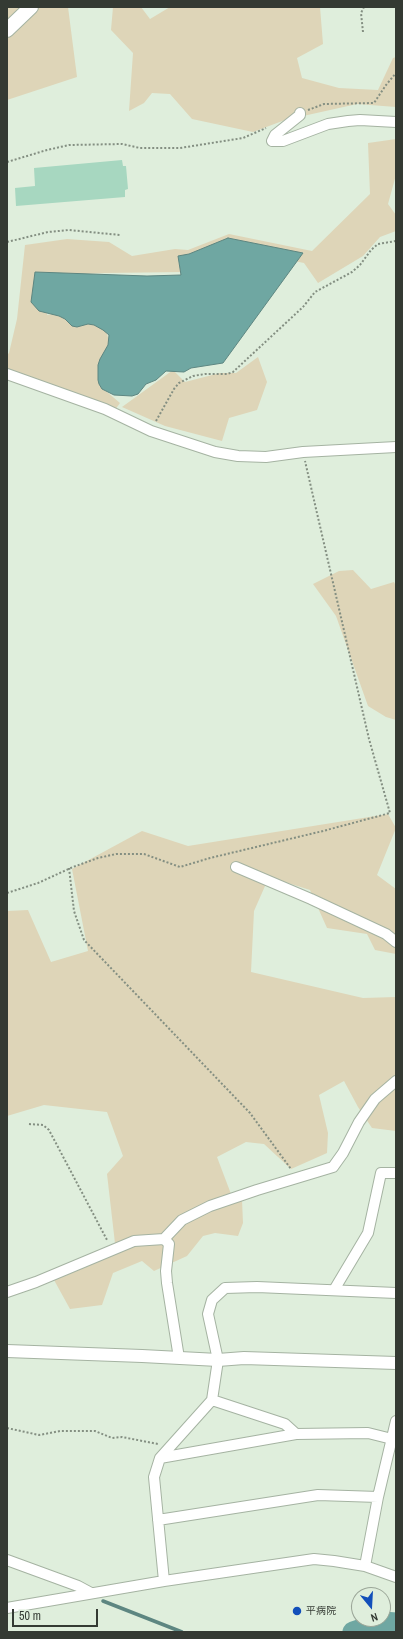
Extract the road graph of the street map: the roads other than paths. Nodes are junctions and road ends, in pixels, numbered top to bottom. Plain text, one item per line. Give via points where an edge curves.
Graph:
1 (31, 7) edge
2 (7, 30) edge
3 (300, 113) road end
4 (396, 122) edge
5 (7, 374) edge
6 (396, 447) edge
7 (236, 867) dead end
8 (396, 942) edge
9 (396, 1081) edge
10 (396, 1173) edge
11 (164, 1239) junction
12 (334, 1290) junction
13 (7, 1292) edge
14 (396, 1293) edge
15 (7, 1351) edge
16 (179, 1358) junction
17 (218, 1360) junction
18 (396, 1363) edge
19 (212, 1400) junction
20 (396, 1421) edge
21 (296, 1434) junction
22 (394, 1439) edge
23 (160, 1458) junction
24 (378, 1498) junction
25 (158, 1520) junction
26 (7, 1560) edge
27 (365, 1566) junction
28 (396, 1577) edge
29 (164, 1581) junction
30 (91, 1593) junction
31 (7, 1608) edge

1 - 2 main road
3 - 4 street via 275,135 272,141 283,141 328,124 360,120
5 - 6 street via 106,409 151,431 215,452 266,457 303,452
7 - 8 street via 386,934
9 - 11 street via 375,1099 334,1167 210,1206 182,1220
10 - 12 street via 381,1173 368,1233
11 - 13 street via 134,1241
11 - 16 street via 169,1244 167,1283
12 - 14 street
12 - 17 street via 225,1288 212,1300 208,1314
15 - 16 street
16 - 17 street
17 - 18 street via 244,1358
17 - 19 street
19 - 21 street via 285,1424
19 - 23 street
20 - 22 street
21 - 22 street via 368,1433
21 - 23 street
22 - 24 street
23 - 25 street via 154,1477
24 - 25 street via 318,1495
24 - 27 street
25 - 29 street
26 - 30 street
27 - 28 street
27 - 29 street via 314,1559
29 - 30 street
30 - 31 street

